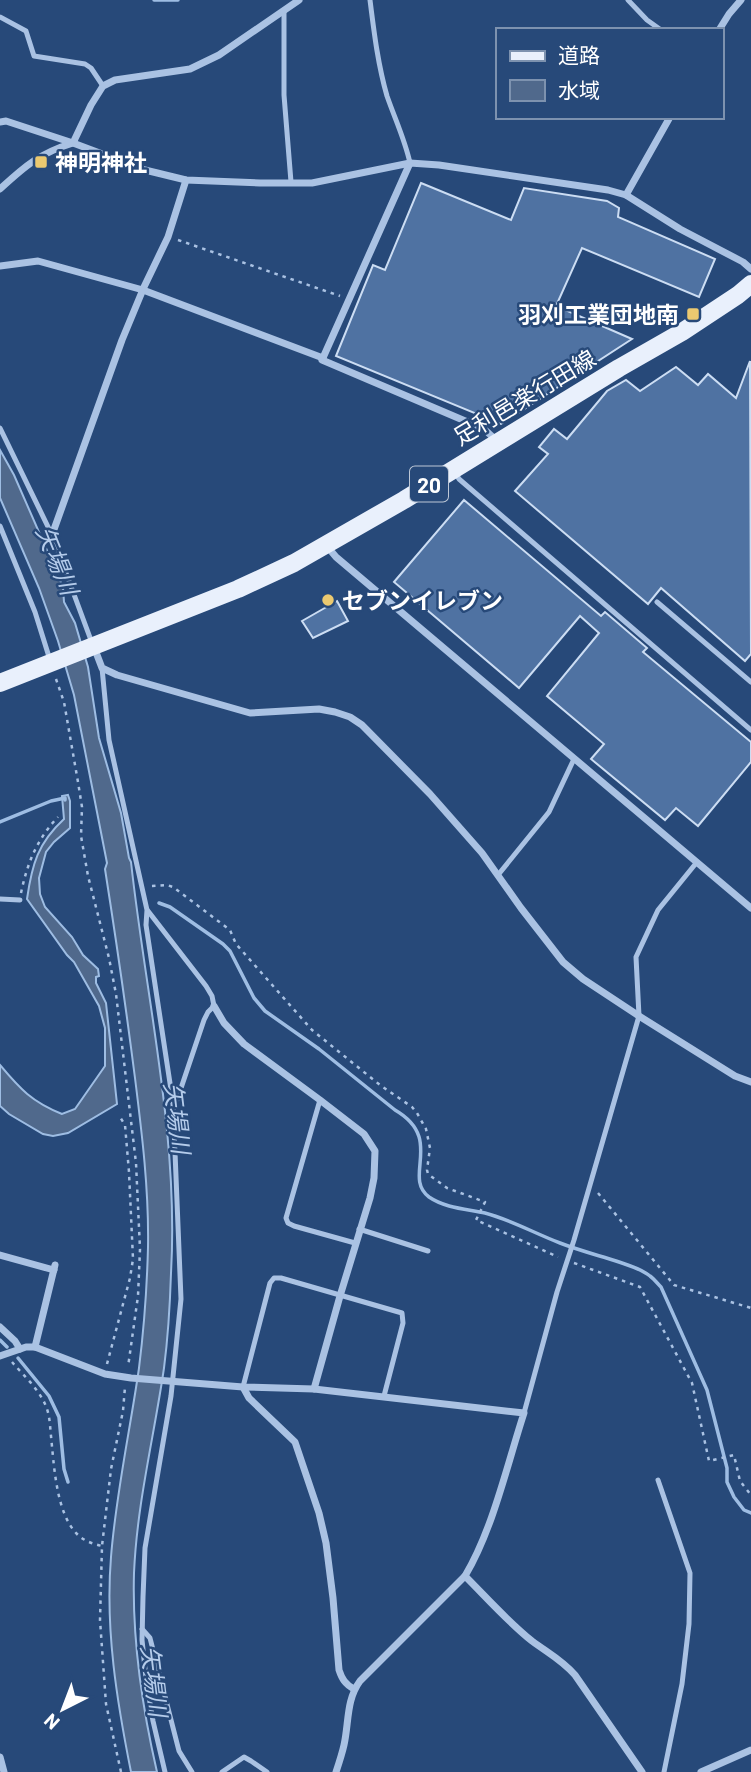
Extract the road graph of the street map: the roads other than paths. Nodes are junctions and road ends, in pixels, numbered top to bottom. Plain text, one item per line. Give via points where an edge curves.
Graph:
1 (299, 0) edge
2 (370, 0) edge
3 (628, 0) edge
4 (741, 0) edge
5 (284, 10) junction
6 (0, 17) edge
7 (658, 28) edge
8 (720, 28) edge
9 (103, 86) junction
10 (669, 119) edge
11 (0, 122) edge
12 (73, 143) junction
13 (410, 163) junction
14 (186, 180) junction
15 (290, 182) junction
16 (0, 189) edge
17 (626, 195) junction
18 (0, 266) edge
19 (751, 269) edge
20 (751, 284) edge
21 (143, 290) junction
22 (323, 358) junction
23 (0, 428) edge
24 (498, 442) junction
25 (453, 469) junction
26 (0, 526) edge
27 (52, 535) junction
28 (326, 545) junction
29 (657, 603) dead end
30 (91, 647) junction
31 (53, 665) junction
32 (102, 668) junction
33 (751, 682) edge
34 (0, 683) edge
35 (751, 730) edge
36 (574, 760) junction
37 (697, 862) junction
38 (498, 875) junction
39 (0, 899) edge
40 (20, 900) road end
41 (751, 908) edge
42 (148, 910) junction
43 (214, 1006) junction
44 (639, 1016) junction
45 (751, 1082) edge
46 (320, 1100) junction
47 (173, 1103) junction
48 (359, 1229) junction
49 (355, 1243) junction
50 (428, 1251) dead end
51 (0, 1255) edge
52 (340, 1296) junction
53 (0, 1327) edge
54 (36, 1347) junction
55 (20, 1349) junction
56 (3, 1355) edge
57 (171, 1382) junction
58 (243, 1387) junction
59 (314, 1389) junction
60 (384, 1396) junction
61 (524, 1413) junction
62 (658, 1480) dead end
63 (465, 1576) junction
64 (142, 1629) junction
65 (354, 1689) junction
66 (751, 1750) edge
67 (0, 1757) edge
68 (4, 1772) edge
69 (165, 1772) edge
70 (192, 1772) edge
71 (222, 1772) edge
72 (267, 1772) edge
73 (337, 1772) edge
74 (642, 1772) edge
75 (664, 1772) edge
76 (701, 1772) edge

1 - 5 street
2 - 13 lane via 387,95
3 - 7 lane
4 - 8 street
5 - 9 street via 219,55 190,69 115,79
5 - 15 lane
6 - 9 lane via 26,32 34,56 85,64
9 - 12 street
10 - 17 street
11 - 12 street
12 - 14 street
12 - 16 street via 38,156
13 - 15 street via 312,183
13 - 17 street
13 - 22 street
14 - 15 street
14 - 21 street via 168,237
17 - 19 street
18 - 21 street via 38,261
20 - 24 main road, 足利邑楽行田線 / 20 via 682,332
21 - 22 street
21 - 27 street
22 - 24 street via 484,429
23 - 27 lane
24 - 25 main road, 足利邑楽行田線 / 20
25 - 28 main road, 足利邑楽行田線 / 20
25 - 35 lane via 459,479
26 - 31 lane
27 - 30 lane
28 - 30 main road, 足利邑楽行田線 / 20 via 237,589
28 - 36 street
29 - 33 lane
30 - 31 main road, 20
30 - 32 street
31 - 34 main road, 20
32 - 38 street via 250,713 319,709 350,717 415,778
32 - 42 lane via 110,740
36 - 37 street
36 - 38 lane via 549,812
37 - 41 street
37 - 44 lane via 657,909 636,957
38 - 44 street via 564,962
39 - 40 lane
42 - 43 lane via 206,986
42 - 47 lane via 146,925
43 - 46 street via 244,1044
43 - 47 lane via 204,1020
44 - 45 street
44 - 61 lane via 574,1240 565,1257
46 - 48 street via 363,1135 375,1151 370,1198
46 - 49 lane via 286,1218 294,1227
47 - 57 lane via 181,1299
48 - 49 street
48 - 50 lane
49 - 52 street
51 - 54 street via 55,1268
52 - 58 lane via 274,1278
52 - 59 street
52 - 60 lane via 402,1313
53 - 55 street
54 - 55 street
54 - 57 street via 105,1374
55 - 56 street
57 - 58 street
57 - 64 lane via 145,1548
58 - 59 street
58 - 65 street via 295,1442 326,1543 339,1670 346,1685
59 - 60 street
60 - 61 street
61 - 63 street via 484,1537
62 - 75 lane via 690,1573 682,1684
63 - 65 street
63 - 74 street via 521,1632 566,1664
64 - 69 lane via 146,1678
64 - 70 lane via 150,1638 179,1751
65 - 73 street
66 - 76 street
67 - 68 street
71 - 72 lane via 243,1758

